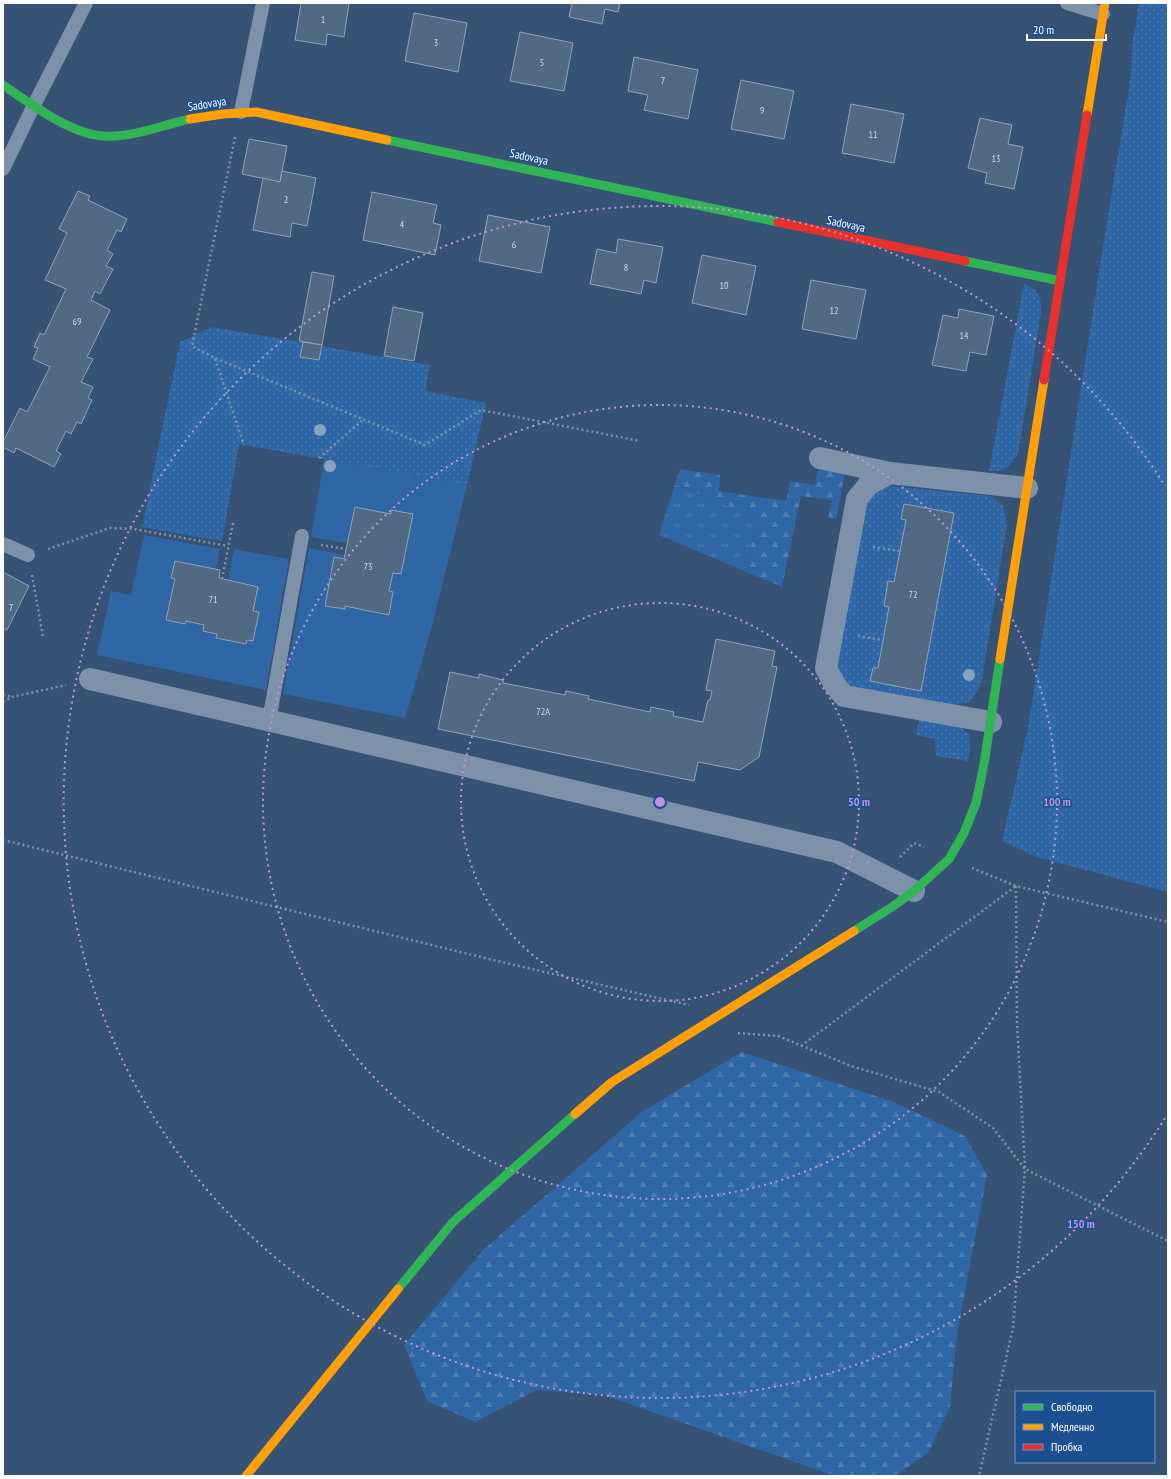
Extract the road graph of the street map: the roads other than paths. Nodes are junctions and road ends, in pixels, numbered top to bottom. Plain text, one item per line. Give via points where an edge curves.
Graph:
1 (86, 3) edge
2 (263, 3) edge
3 (1067, 3) edge
4 (1104, 8) edge
5 (3, 86) edge
6 (34, 105) junction
7 (241, 112) junction
8 (3, 169) edge
9 (1060, 281) junction
10 (820, 458) dead end
11 (890, 474) junction
12 (1027, 488) junction
13 (302, 538) road end
14 (3, 544) edge
15 (28, 556) road end
16 (90, 679) road end
17 (269, 721) junction
18 (991, 722) junction
19 (914, 891) junction
20 (246, 1476) edge

1 - 6 lane
2 - 7 lane
3 - 4 lane
4 - 9 main road
5 - 6 main road, Sadovaya
6 - 7 main road, Sadovaya via 69,127 95,136 119,136 209,115
6 - 8 lane
7 - 9 main road, Sadovaya via 264,114
9 - 12 main road
10 - 11 street
11 - 12 street
11 - 18 street via 869,484 857,499 826,668 844,696
12 - 18 main road
13 - 17 lane
14 - 15 lane
16 - 17 street
17 - 19 street via 837,852
18 - 19 main road via 976,803 964,833 949,859
19 - 20 main road via 612,1082 452,1222

